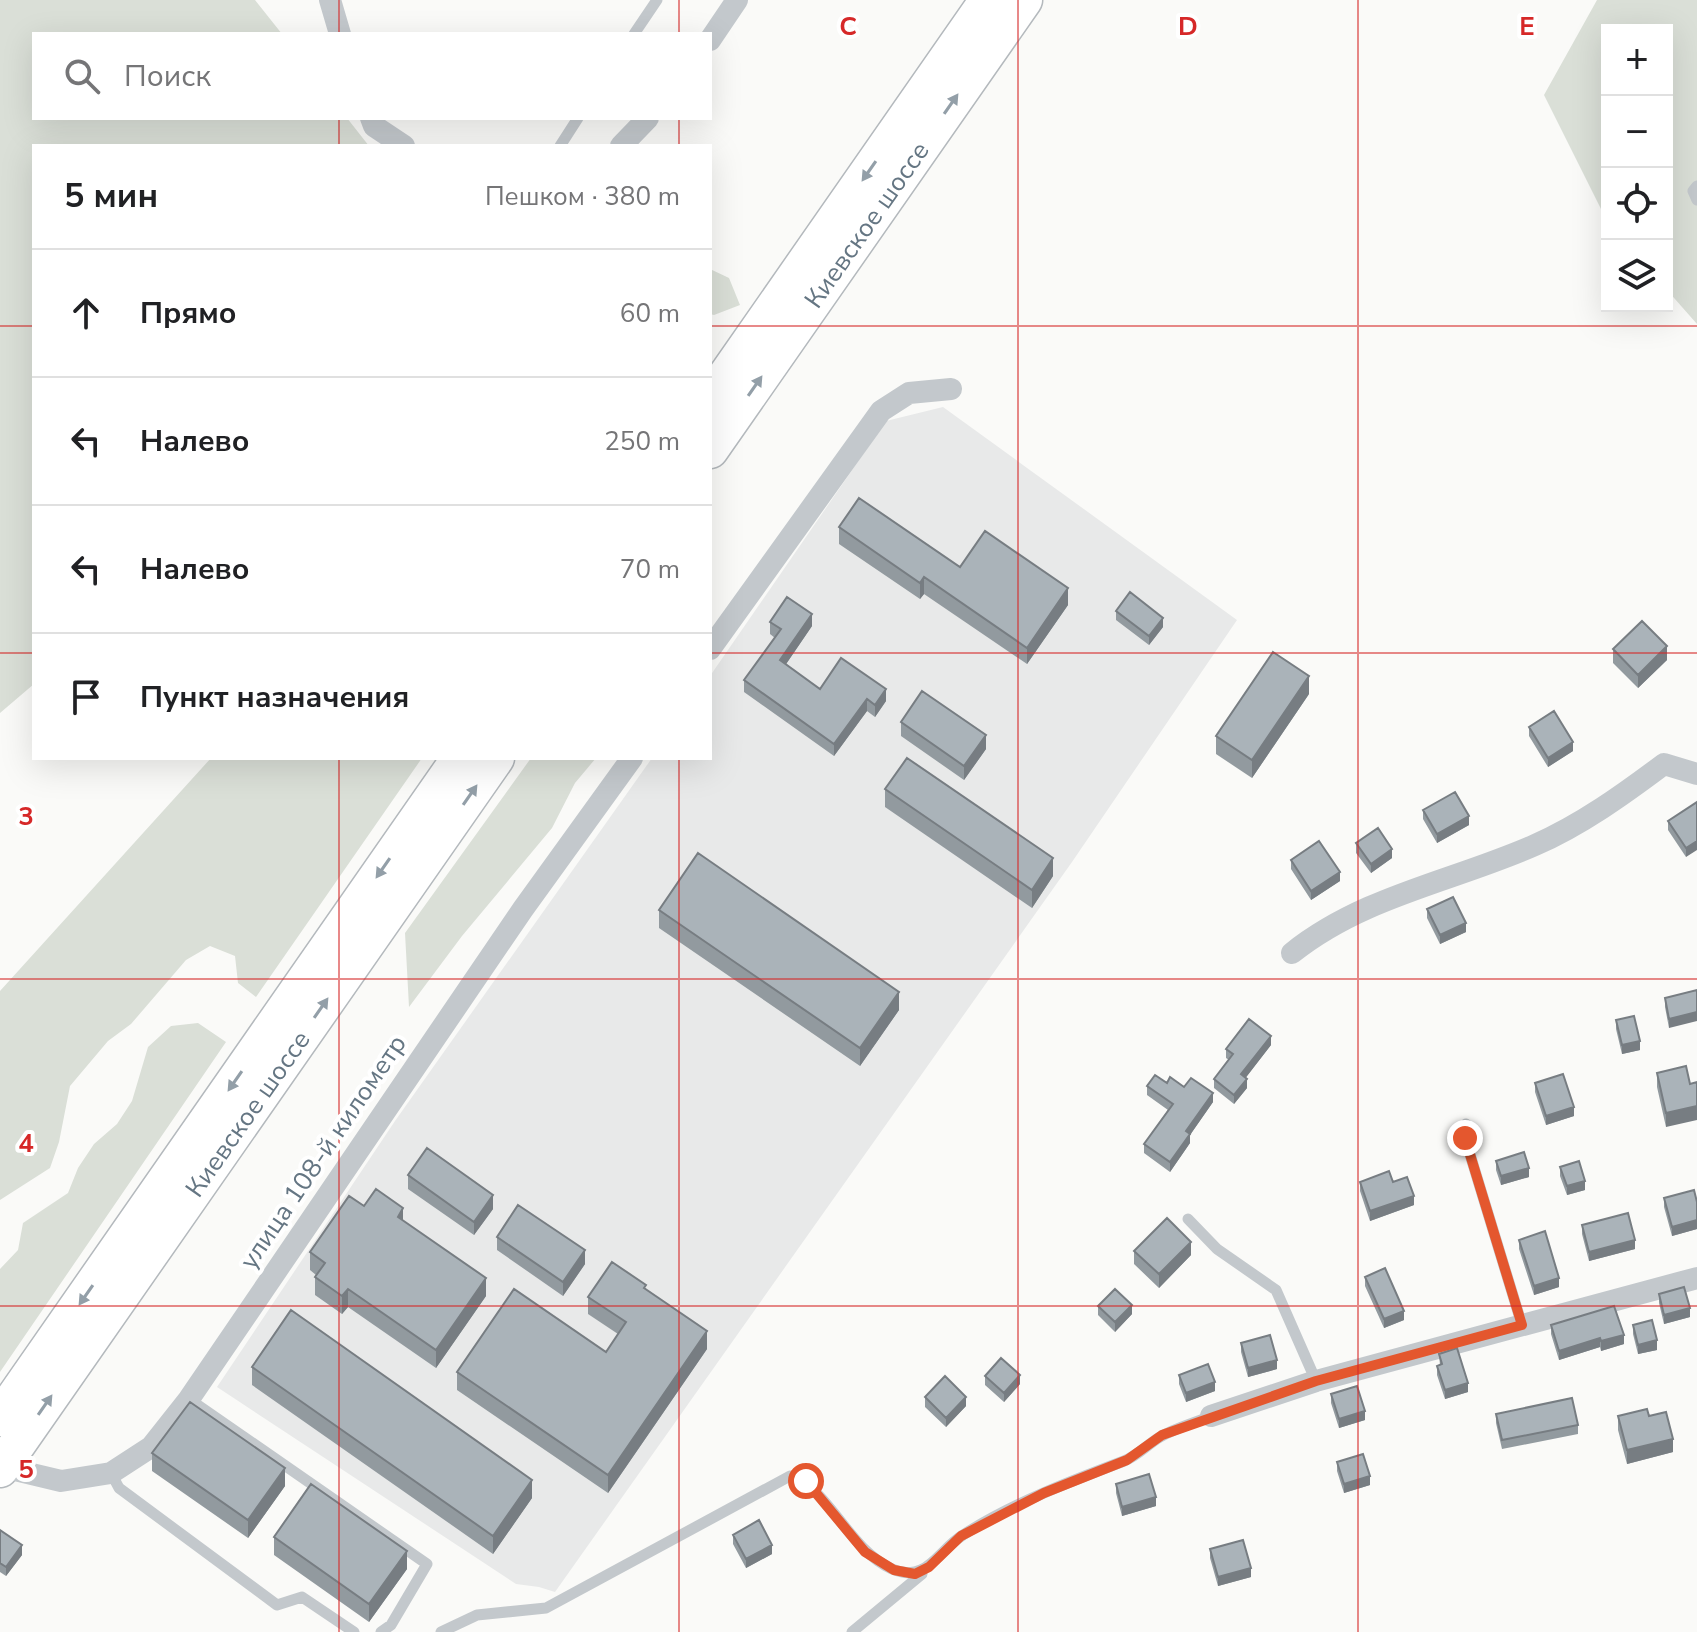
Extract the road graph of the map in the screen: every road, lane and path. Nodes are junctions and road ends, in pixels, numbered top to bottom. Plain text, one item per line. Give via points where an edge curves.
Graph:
1 (330, 0) edge
2 (657, 0) edge
3 (737, 0) edge
4 (999, 9) edge
5 (339, 32) edge
6 (635, 32) edge
7 (712, 37) edge
8 (372, 120) edge
9 (577, 120) edge
10 (646, 120) edge
11 (401, 144) edge
12 (561, 144) edge
13 (623, 144) edge
14 (1697, 186) edge
15 (1697, 200) edge
16 (951, 389) dead end
17 (712, 396) edge
18 (712, 447) edge
19 (712, 646) edge
20 (459, 760) edge
21 (495, 760) edge
22 (631, 760) edge
23 (1697, 774) edge
24 (1292, 953) dead end
25 (1466, 1124) dead end
26 (1188, 1219) dead end
27 (1697, 1278) edge
28 (1522, 1325) junction
29 (1316, 1381) junction
30 (189, 1399) junction
31 (1, 1416) edge
32 (1211, 1416) joint
33 (1, 1468) edge
34 (111, 1473) junction
35 (929, 1567) junction
36 (354, 1632) edge
37 (381, 1632) edge
38 (441, 1632) edge
39 (852, 1632) edge

1 - 5 street
2 - 6 lane
3 - 7 street
4 -> 17 highway, Киевское шоссе
18 -> 4 highway, Киевское шоссе
8 - 11 street
9 - 12 lane
10 - 13 street
14 - 15 lane
16 - 19 street via 909,393 881,411
20 -> 31 highway, Киевское шоссе
33 -> 21 highway, Киевское шоссе
22 - 30 street, улица 108-й километр
23 - 24 street via 1664,764 1618,798 1536,845 1384,900 1315,934
25 - 28 lane via 1465,1138
26 - 29 lane via 1217,1249 1276,1290
27 - 28 street
28 - 29 street
29 - 32 street
30 - 34 street, улица 108-й километр via 151,1447
30 - 37 lane via 427,1564 391,1625
32 - 35 lane via 1162,1435 1127,1460 1044,1493 961,1536
33 - 34 street, улица 108-й километр via 61,1481
34 - 36 lane via 119,1488 277,1605 302,1597
35 - 38 lane via 915,1574 894,1570 865,1552 806,1481 790,1476 546,1608 477,1615
35 - 39 lane

